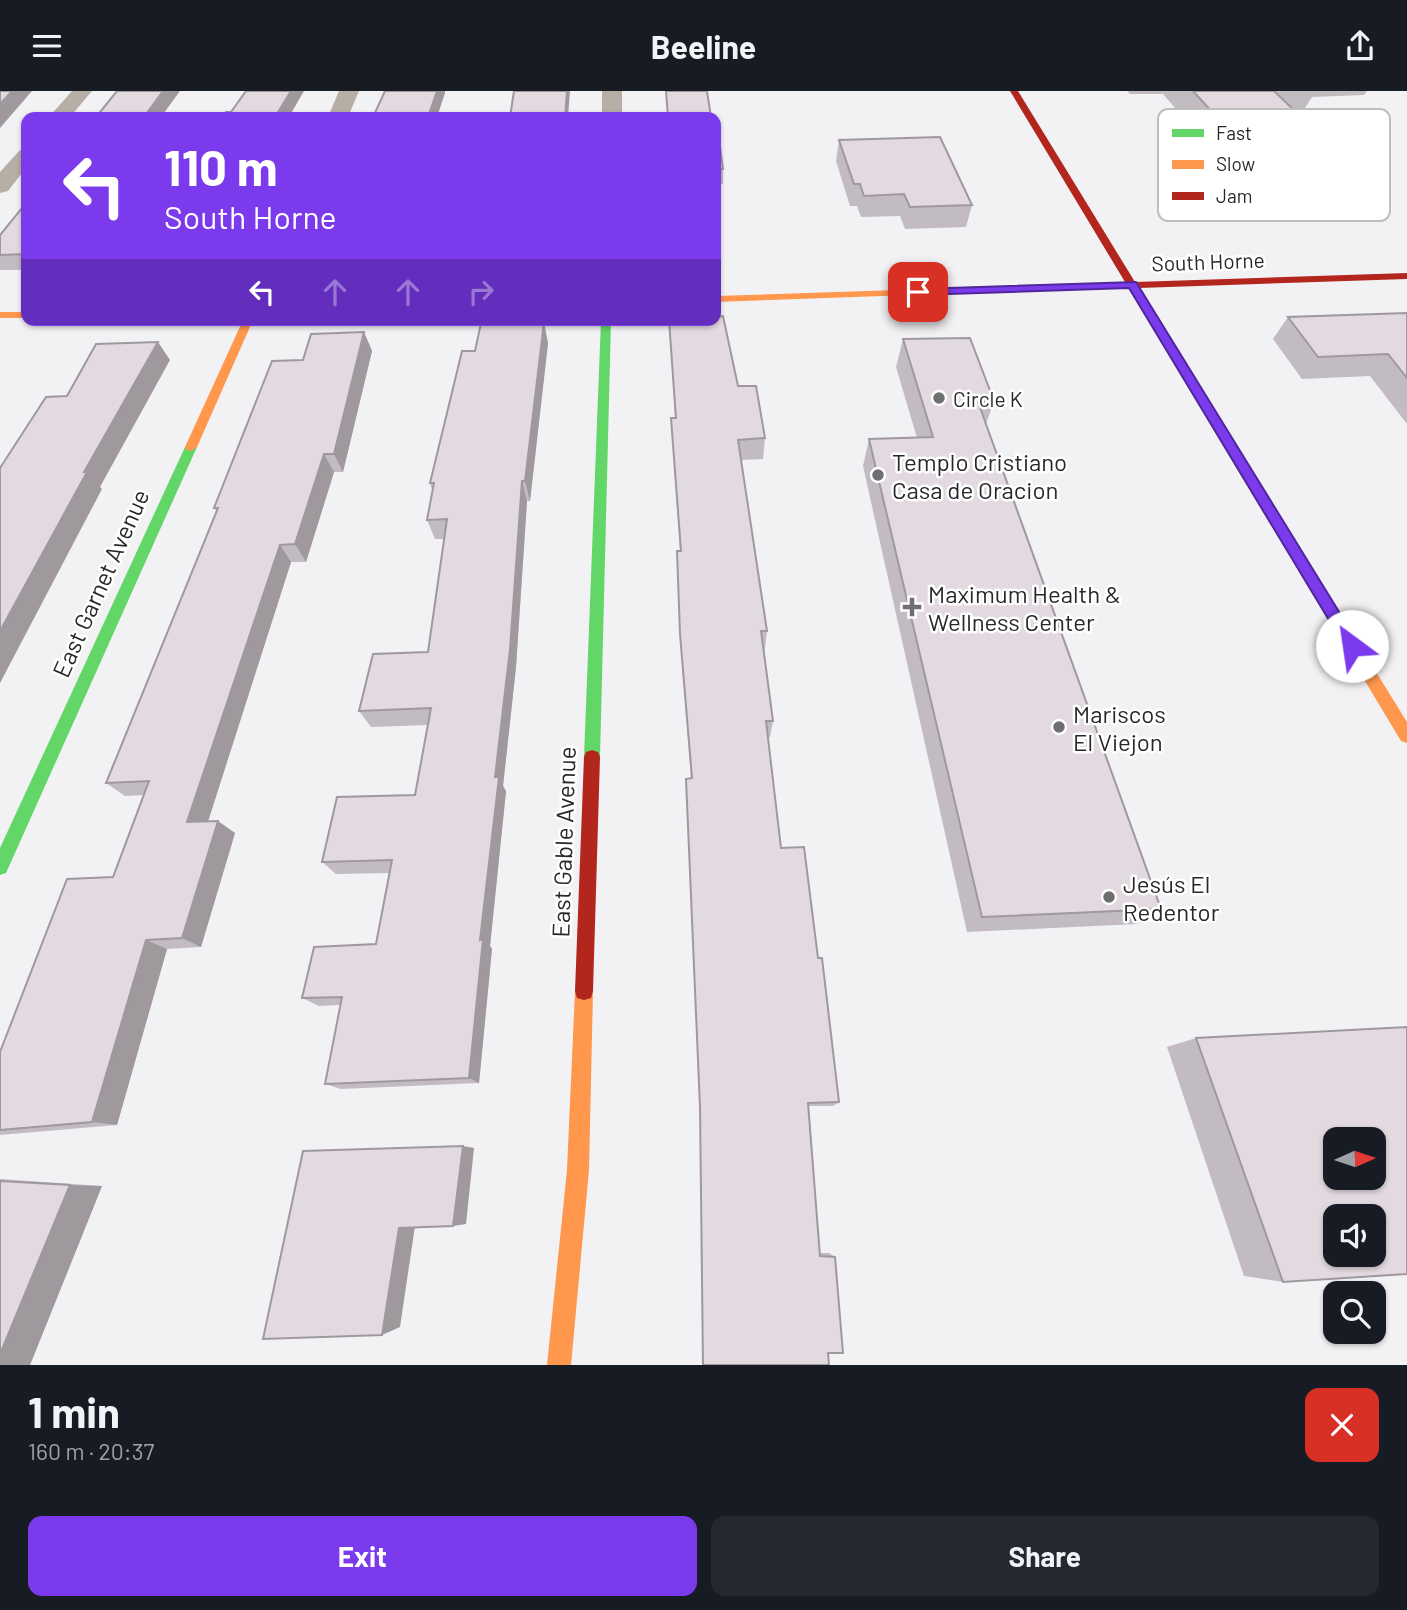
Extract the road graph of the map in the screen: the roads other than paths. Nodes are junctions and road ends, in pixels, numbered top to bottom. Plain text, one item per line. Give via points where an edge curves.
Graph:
1 (82, 91) edge
2 (349, 91) edge
3 (612, 91) edge
4 (1014, 91) edge
5 (63, 112) edge
6 (340, 112) edge
7 (612, 112) edge
8 (21, 161) edge
9 (0, 186) edge
10 (1407, 276) edge
11 (1132, 284) junction
12 (721, 299) edge
13 (0, 315) edge
14 (21, 315) edge
15 (245, 326) edge
16 (606, 326) edge
17 (1407, 736) edge
18 (0, 867) edge
19 (559, 1365) edge

1 - 5 street
2 - 6 street
3 - 7 street
4 - 11 street
8 - 9 street
10 - 11 street, South Horne
11 - 12 street, South Horne
11 - 17 street
13 - 14 street
15 - 18 street, East Garnet Avenue
16 - 19 street, East Gable Avenue via 578,1170

